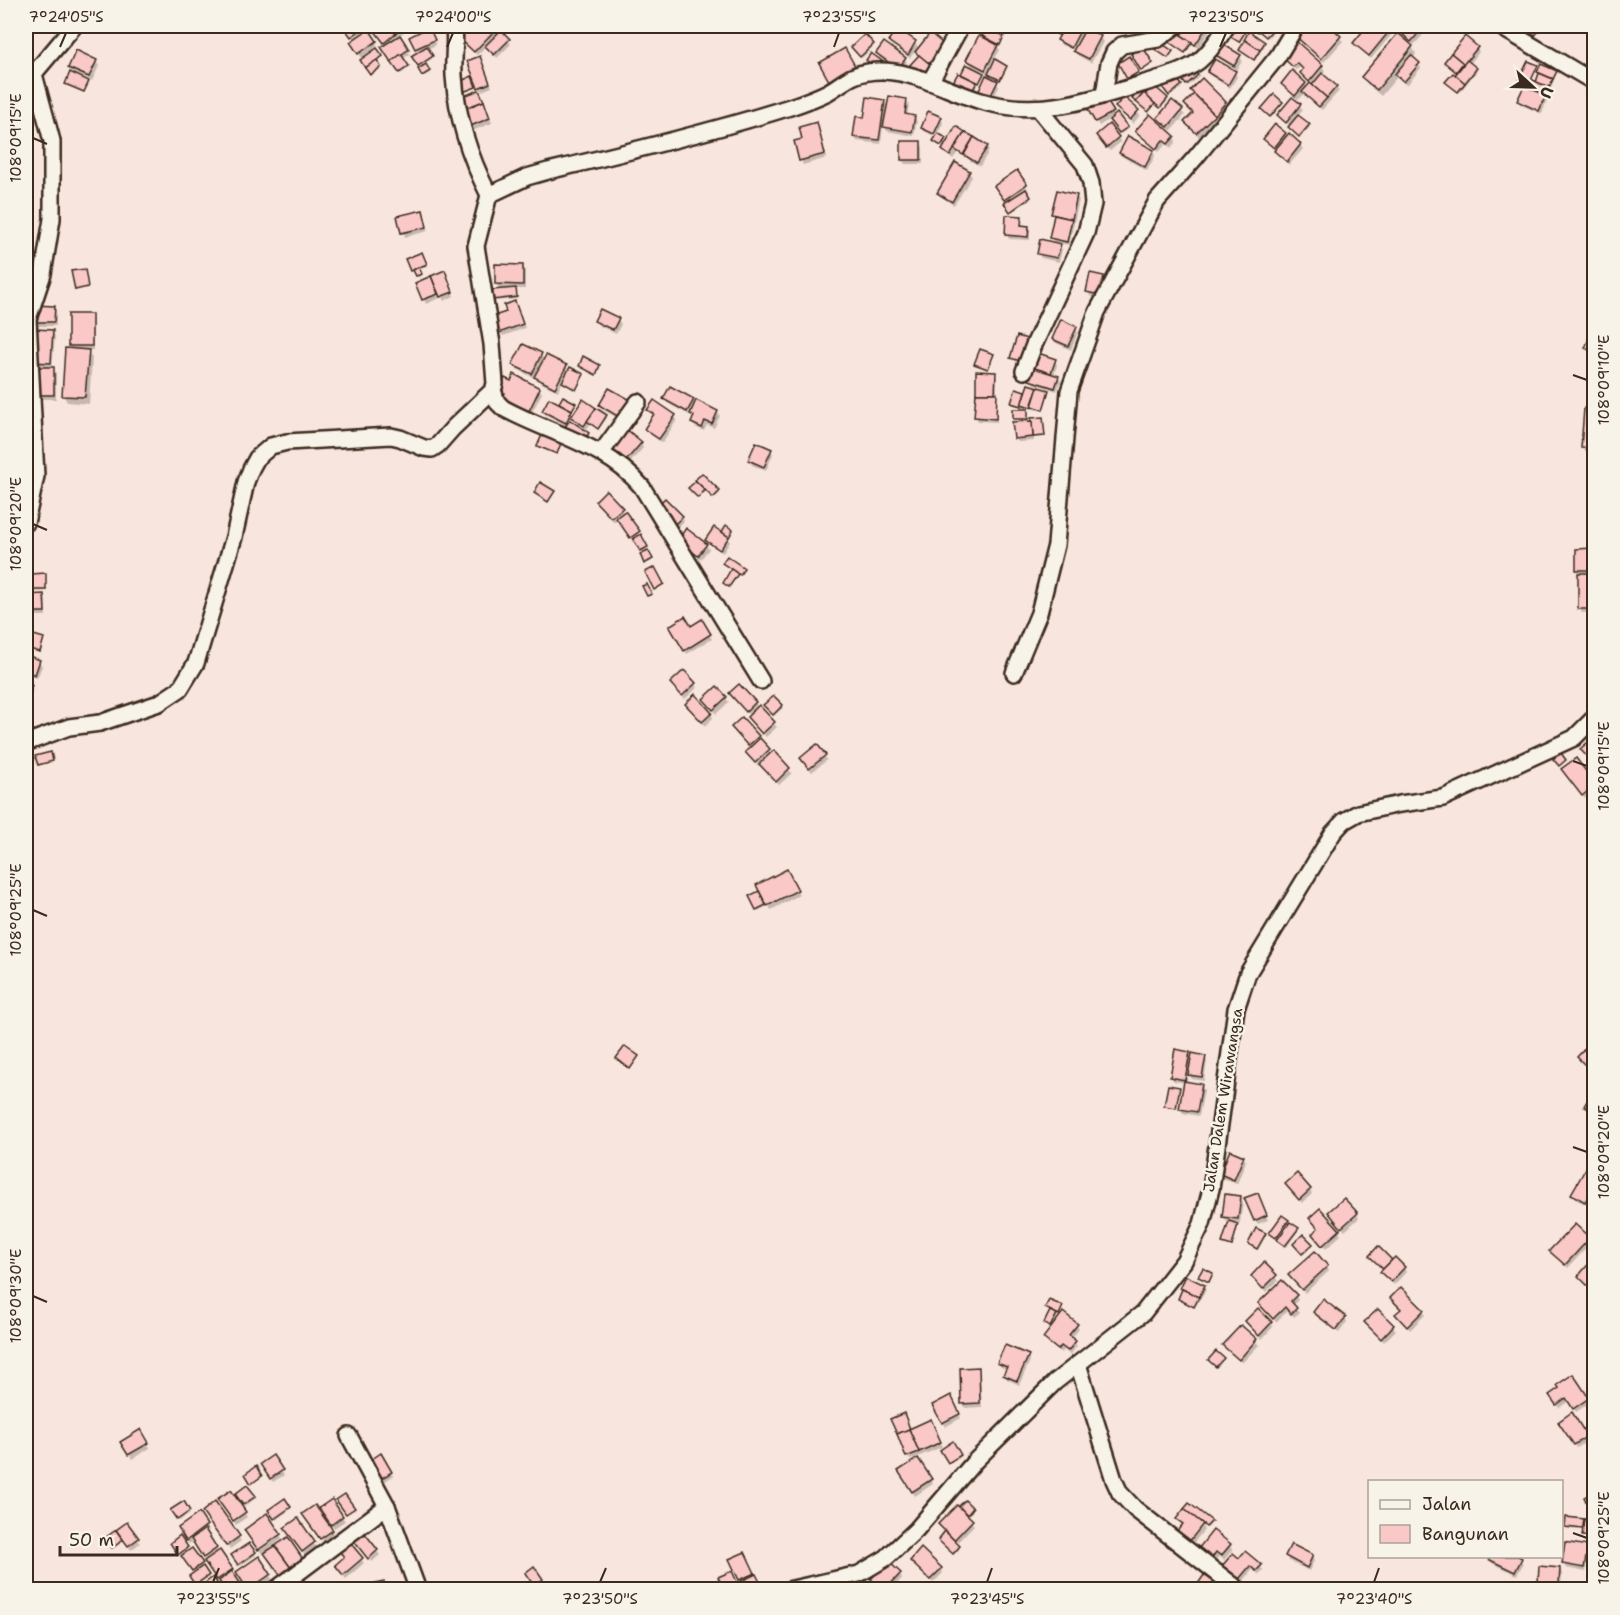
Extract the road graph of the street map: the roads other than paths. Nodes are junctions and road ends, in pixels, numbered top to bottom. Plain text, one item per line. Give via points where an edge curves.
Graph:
1 (74, 26) edge
2 (454, 26) edge
3 (961, 26) edge
4 (1175, 26) edge
5 (1227, 26) edge
6 (1296, 26) edge
7 (1499, 26) edge
8 (30, 78) edge
9 (930, 82) junction
10 (1594, 82) edge
11 (1104, 95) junction
12 (1038, 108) junction
13 (489, 195) junction
14 (1024, 371) dead end
15 (493, 390) junction
16 (638, 402) dead end
17 (601, 453) junction
18 (26, 523) edge
19 (1014, 673) dead end
20 (761, 681) dead end
21 (1594, 718) edge
22 (26, 743) edge
23 (1078, 1364) junction
24 (350, 1437) dead end
25 (387, 1506) junction
26 (275, 1590) edge
27 (418, 1590) edge
28 (788, 1590) edge
29 (1239, 1590) edge

1 - 8 street
2 - 13 street via 459,115 474,166
3 - 9 street
4 - 11 street via 1158,39 1122,45 1114,52
5 - 11 street via 1210,51 1184,70
6 - 19 street via 1271,65 1157,201 1097,312 1069,391 1056,545 1039,613
7 - 10 street
8 - 18 street via 52,141 52,219 43,274 28,320 36,476
9 - 12 street via 981,101
9 - 13 street via 885,71 855,74 828,92 792,106 527,177
11 - 12 street
12 - 14 street via 1085,165 1093,204 1086,233
13 - 15 street via 476,246 492,344
15 - 17 street via 503,408
15 - 22 street via 432,449 391,436 271,446 250,468 196,663 180,689 149,706
16 - 17 street
17 - 20 street via 642,487
21 - 23 street, Jalan Dalem Wirawangsa via 1574,738 1443,798 1358,813 1332,833 1248,972 1236,1009 1211,1189 1202,1224 1184,1261 1143,1313
23 - 28 street, Jalan Dalem Wirawangsa via 975,1461 916,1530 886,1558 859,1574
23 - 29 street via 1120,1493
24 - 25 street
25 - 26 street
25 - 27 street

